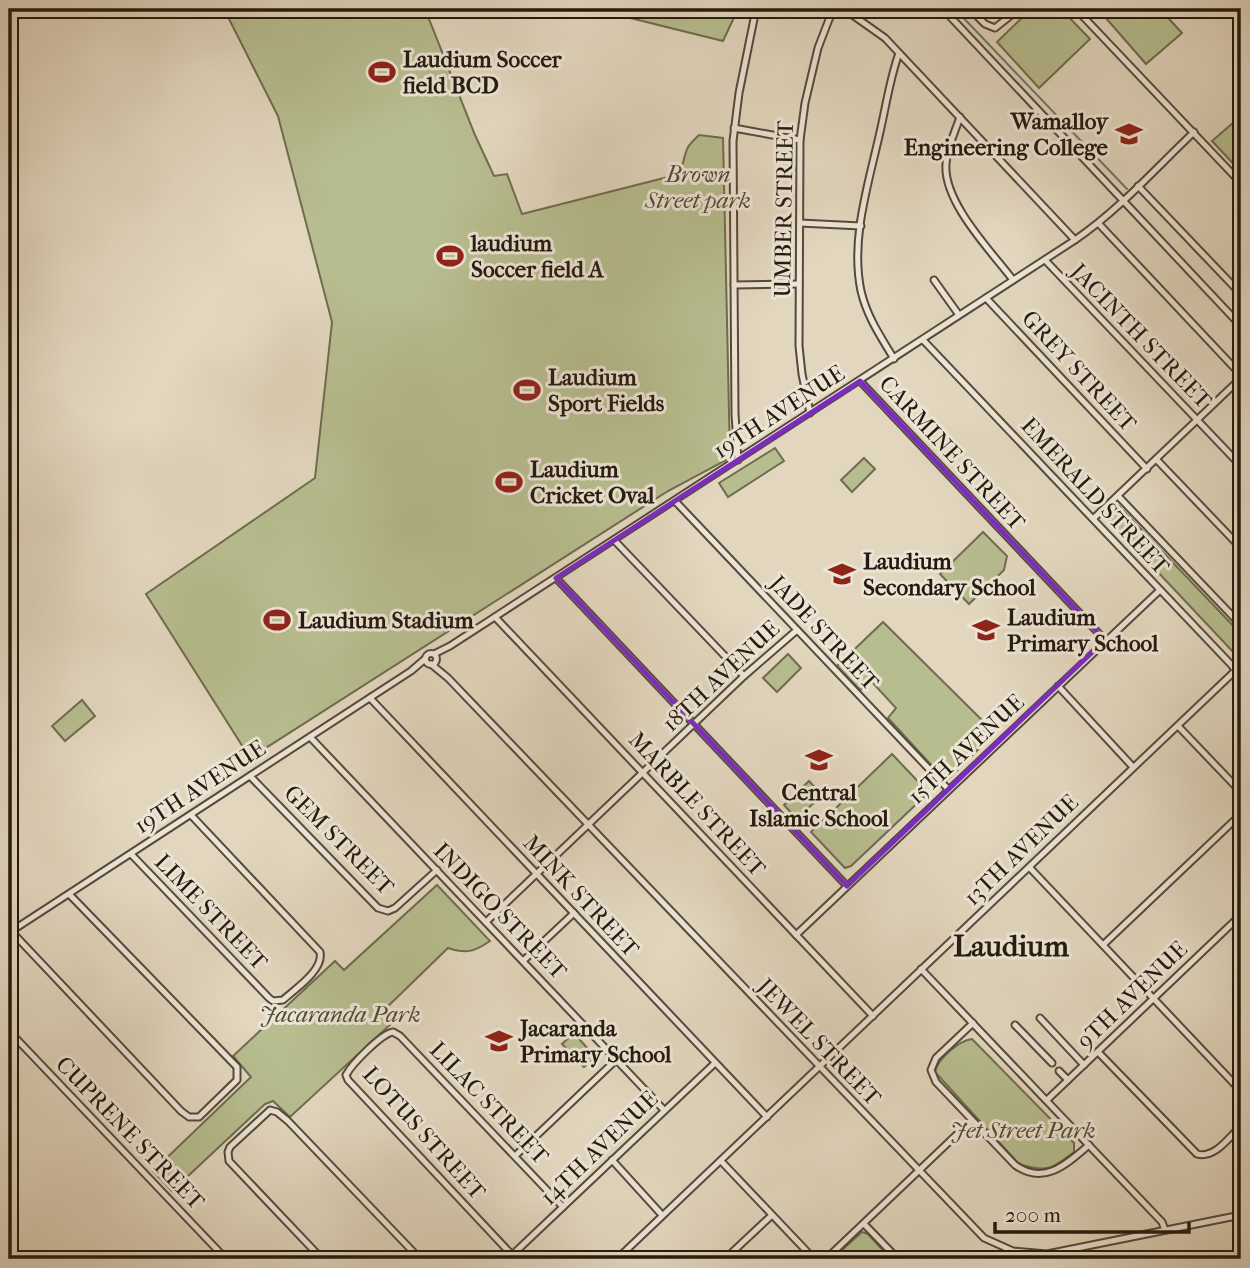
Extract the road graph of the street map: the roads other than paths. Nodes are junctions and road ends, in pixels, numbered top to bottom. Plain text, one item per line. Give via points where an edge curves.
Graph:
1 (756, 9) edge
2 (833, 9) edge
3 (844, 9) edge
4 (943, 9) edge
5 (970, 9) edge
6 (1019, 9) edge
7 (1076, 9) edge
8 (900, 53) junction
9 (960, 117) junction
10 (734, 128) junction
11 (1194, 132) junction
12 (800, 140) junction
13 (1241, 183) edge
14 (1138, 186) junction
15 (1124, 201) junction
16 (800, 223) junction
17 (1099, 224) junction
18 (861, 226) junction
19 (1075, 240) junction
20 (1045, 260) junction
21 (934, 280) dead end
22 (1013, 280) junction
23 (799, 284) junction
24 (734, 285) junction
25 (1241, 294) edge
26 (986, 298) junction
27 (959, 315) junction
28 (1241, 326) edge
29 (923, 340) junction
30 (894, 359) junction
31 (1241, 376) edge
32 (860, 381) junction
33 (810, 413) junction
34 (1197, 419) junction
35 (1156, 459) junction
36 (738, 460) junction
37 (1241, 466) edge
38 (1147, 469) junction
39 (1118, 496) junction
40 (676, 501) junction
41 (1093, 519) junction
42 (614, 540) junction
43 (1241, 548) edge
44 (556, 578) junction
45 (1160, 590) junction
46 (495, 617) junction
47 (1241, 625) edge
48 (797, 629) junction
49 (1105, 640) junction
50 (1241, 659) edge
51 (432, 660) junction
52 (1237, 671) edge
53 (744, 676) junction
54 (1058, 686) junction
55 (370, 698) junction
56 (694, 725) junction
57 (1178, 726) junction
58 (310, 737) junction
59 (1133, 766) junction
60 (643, 773) junction
61 (250, 776) junction
62 (948, 789) junction
63 (1241, 792) edge
64 (1241, 814) edge
65 (191, 815) junction
66 (589, 825) junction
67 (131, 853) junction
68 (1030, 868) junction
69 (437, 870) junction
70 (537, 874) junction
71 (847, 886) junction
72 (71, 892) junction
73 (574, 913) junction
74 (1241, 915) edge
75 (486, 922) junction
76 (10, 932) edge
77 (796, 935) junction
78 (1103, 945) junction
79 (523, 961) junction
80 (922, 969) junction
81 (1154, 999) junction
82 (873, 1016) junction
83 (1040, 1018) dead end
84 (974, 1023) junction
85 (1015, 1025) dead end
86 (9, 1031) edge
87 (385, 1034) joint
88 (1098, 1052) junction
89 (617, 1059) junction
90 (715, 1063) junction
91 (1052, 1063) dead end
92 (1084, 1065) junction
93 (818, 1067) junction
94 (1059, 1071) dead end
95 (1068, 1080) junction
96 (1241, 1091) edge
97 (1046, 1100) junction
98 (664, 1110) junction
99 (767, 1117) junction
100 (972, 1120) junction
101 (1241, 1126) edge
102 (1089, 1145) junction
103 (515, 1156) junction
104 (612, 1160) junction
105 (721, 1161) junction
106 (919, 1171) junction
107 (563, 1206) junction
108 (662, 1215) junction
109 (772, 1215) junction
110 (1241, 1215) edge
111 (864, 1224) junction
112 (1165, 1230) junction
113 (510, 1257) edge
114 (226, 1259) edge
115 (322, 1259) edge
116 (419, 1259) edge
117 (617, 1259) edge
118 (725, 1259) edge
119 (814, 1259) edge
120 (825, 1259) edge
121 (898, 1259) edge

1 - 10 street
2 - 12 street, UMBER STREET via 818,48
3 - 8 street
4 - 15 street
5 - 6 street via 995,28
7 - 11 street
8 - 9 street
8 - 18 street
9 - 19 street
9 - 22 street via 946,162 948,183 961,211
10 - 12 street
10 - 24 street
11 - 13 street
11 - 14 street, 19TH AVENUE
12 - 16 street, UMBER STREET
14 - 15 street, 19TH AVENUE
14 - 25 street
15 - 17 street, 19TH AVENUE
15 - 28 street
16 - 18 street
16 - 23 street, UMBER STREET
17 - 19 street, 19TH AVENUE
17 - 31 street
18 - 30 street via 859,271 864,303
19 - 20 street, 19TH AVENUE
20 - 22 street, 19TH AVENUE
20 - 34 street, JACINTH STREET
21 - 27 street
22 - 26 street, 19TH AVENUE
23 - 24 street
23 - 33 street, UMBER STREET via 800,361
24 - 36 street
26 - 27 street, 19TH AVENUE
26 - 38 street, GREY STREET
27 - 29 street, 19TH AVENUE
29 - 30 street, 19TH AVENUE
29 - 41 street, EMERALD STREET
30 - 32 street, 19TH AVENUE
31 - 34 street
32 - 33 street, 19TH AVENUE
32 - 49 street, CARMINE STREET
33 - 36 street, 19TH AVENUE
34 - 35 street
34 - 37 street, JACINTH STREET
35 - 38 street
35 - 43 street
36 - 40 street, 19TH AVENUE
38 - 39 street
39 - 41 street
39 - 47 street
40 - 42 street, 19TH AVENUE
40 - 48 street, JADE STREET
41 - 45 street, EMERALD STREET
42 - 44 street, 19TH AVENUE
42 - 53 street
44 - 46 street, 19TH AVENUE
44 - 56 street
45 - 49 street, 15TH AVENUE
45 - 52 street, EMERALD STREET
46 - 51 street, 19TH AVENUE
46 - 60 street, MARBLE STREET
48 - 53 street, 18TH AVENUE
48 - 62 street, JADE STREET
49 - 54 street, 15TH AVENUE
50 - 52 street, 13TH AVENUE
51 - 55 street, 19TH AVENUE
51 - 66 street, JEWEL STREET
52 - 57 street, 13TH AVENUE
53 - 56 street, 18TH AVENUE
54 - 59 street
54 - 62 street, 15TH AVENUE
55 - 58 street, 19TH AVENUE
55 - 70 street, MINK STREET
56 - 60 street, 18TH AVENUE
56 - 71 street
57 - 59 street, 13TH AVENUE
57 - 63 street
58 - 61 street, 19TH AVENUE
58 - 69 street, INDIGO STREET
59 - 68 street, 13TH AVENUE
60 - 66 street, 18TH AVENUE
60 - 77 street, MARBLE STREET
61 - 65 street, 19TH AVENUE
61 - 69 street, GEM STREET via 377,908 395,908
62 - 71 street, 15TH AVENUE
64 - 78 street
65 - 67 street, 19TH AVENUE
65 - 67 street, LIME STREET via 320,952 319,965 283,1000 273,1001 265,995
66 - 70 street, 18TH AVENUE
66 - 93 street, JEWEL STREET
67 - 72 street, 19TH AVENUE
68 - 78 street
68 - 80 street, 13TH AVENUE
69 - 75 street, INDIGO STREET
70 - 73 street, MINK STREET
70 - 75 street, 18TH AVENUE
71 - 77 street, 15TH AVENUE
72 - 76 street, 19TH AVENUE
72 - 76 street via 237,1067 237,1080 199,1117 185,1114
73 - 79 street
73 - 90 street, MINK STREET
74 - 81 street, 9TH AVENUE
75 - 79 street, INDIGO STREET
77 - 82 street, MARBLE STREET
78 - 81 street
79 - 89 street, INDIGO STREET
80 - 82 street, 13TH AVENUE
80 - 84 street
81 - 88 street, 9TH AVENUE
81 - 96 street
82 - 93 street, 13TH AVENUE
83 - 92 street
84 - 97 street
84 - 100 street via 934,1060 931,1070 936,1082
85 - 91 street
86 - 114 street, CUPRENE STREET
87 - 103 street, LILAC STREET via 400,1036
87 - 113 street, LOTUS STREET via 351,1067 348,1080
88 - 92 street, 9TH AVENUE
88 - 101 street via 1197,1154 1213,1153
89 - 98 street, INDIGO STREET
89 - 103 street
90 - 98 street, 14TH AVENUE
90 - 99 street, MINK STREET
92 - 95 street, 9TH AVENUE
93 - 99 street, 13TH AVENUE
93 - 106 street, JEWEL STREET
94 - 95 street
95 - 97 street, 9TH AVENUE
97 - 102 street
98 - 104 street, 14TH AVENUE
99 - 105 street, 13TH AVENUE
100 - 102 street via 1015,1165 1034,1173 1059,1170
100 - 106 street
102 - 112 street
103 - 107 street, LILAC STREET
104 - 107 street, 14TH AVENUE
104 - 108 street
105 - 108 street, 13TH AVENUE
105 - 109 street
106 - 111 street
106 - 112 street, JEWEL STREET via 984,1238 1018,1252 1047,1254
107 - 113 street, 14TH AVENUE
108 - 117 street, 13TH AVENUE
109 - 118 street
109 - 119 street
110 - 112 street, JEWEL STREET
111 - 120 street
111 - 121 street
115 - 116 street via 229,1161 230,1147 267,1112 277,1112

